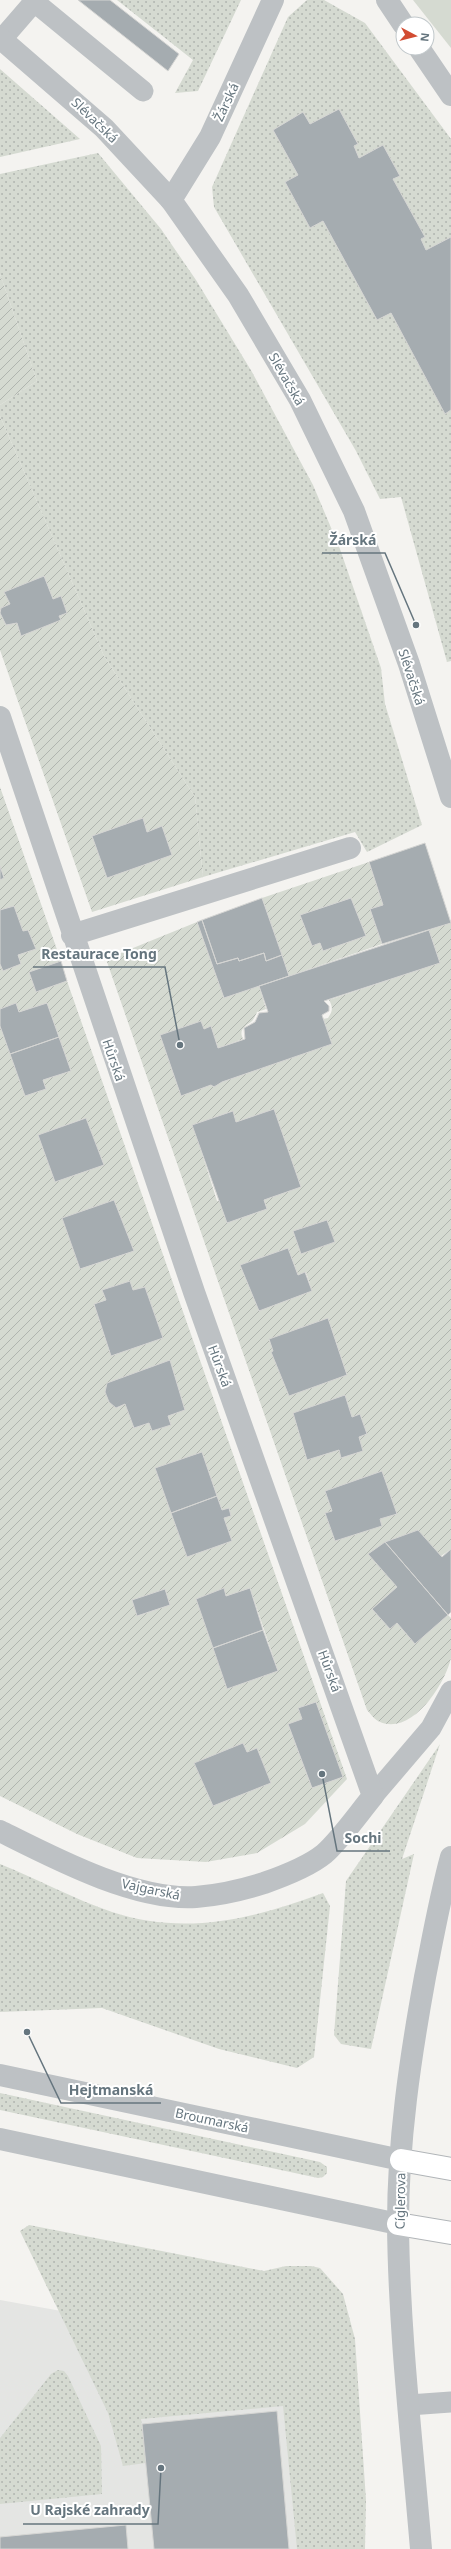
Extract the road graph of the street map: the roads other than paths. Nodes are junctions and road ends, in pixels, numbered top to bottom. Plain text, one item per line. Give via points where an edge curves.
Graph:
1 (273, 0) edge
2 (387, 0) edge
3 (33, 1) edge
4 (398, 16) edge
5 (1, 38) edge
6 (424, 56) edge
7 (143, 91) dead end
8 (451, 95) edge
9 (171, 200) junction
10 (0, 717) edge
11 (451, 797) edge
12 (350, 848) dead end
13 (72, 935) junction
14 (451, 1691) edge
15 (373, 1796) junction
16 (0, 1831) edge
17 (451, 1857) edge
18 (0, 2075) edge
19 (0, 2139) edge
20 (401, 2160) junction
21 (451, 2169) edge
22 (398, 2224) junction
23 (451, 2233) edge
24 (451, 2402) edge
25 (409, 2405) junction
26 (421, 2549) edge

1 - 9 street, Žárská via 210,137
2 - 4 street
3 - 5 lane
3 - 7 lane
5 - 9 street, Slévačská via 88,111
6 - 8 street
9 - 11 street, Slévačská via 238,295 300,400 354,510 409,664
10 - 13 street, Hůrská
12 - 13 street
13 - 15 street, Hůrská via 194,1292
14 - 15 lane via 431,1728
15 - 16 street, Vajgarská via 324,1854 283,1877 239,1891 196,1897 169,1896 137,1889 91,1874
17 - 20 street, Cíglerova via 442,1889 411,2056
18 - 20 street, Broumarská
19 - 22 street
20 - 21 main road
20 - 22 street, Cíglerova
22 - 23 main road
22 - 25 street, Cíglerova
24 - 25 lane
25 - 26 street, Cíglerova

